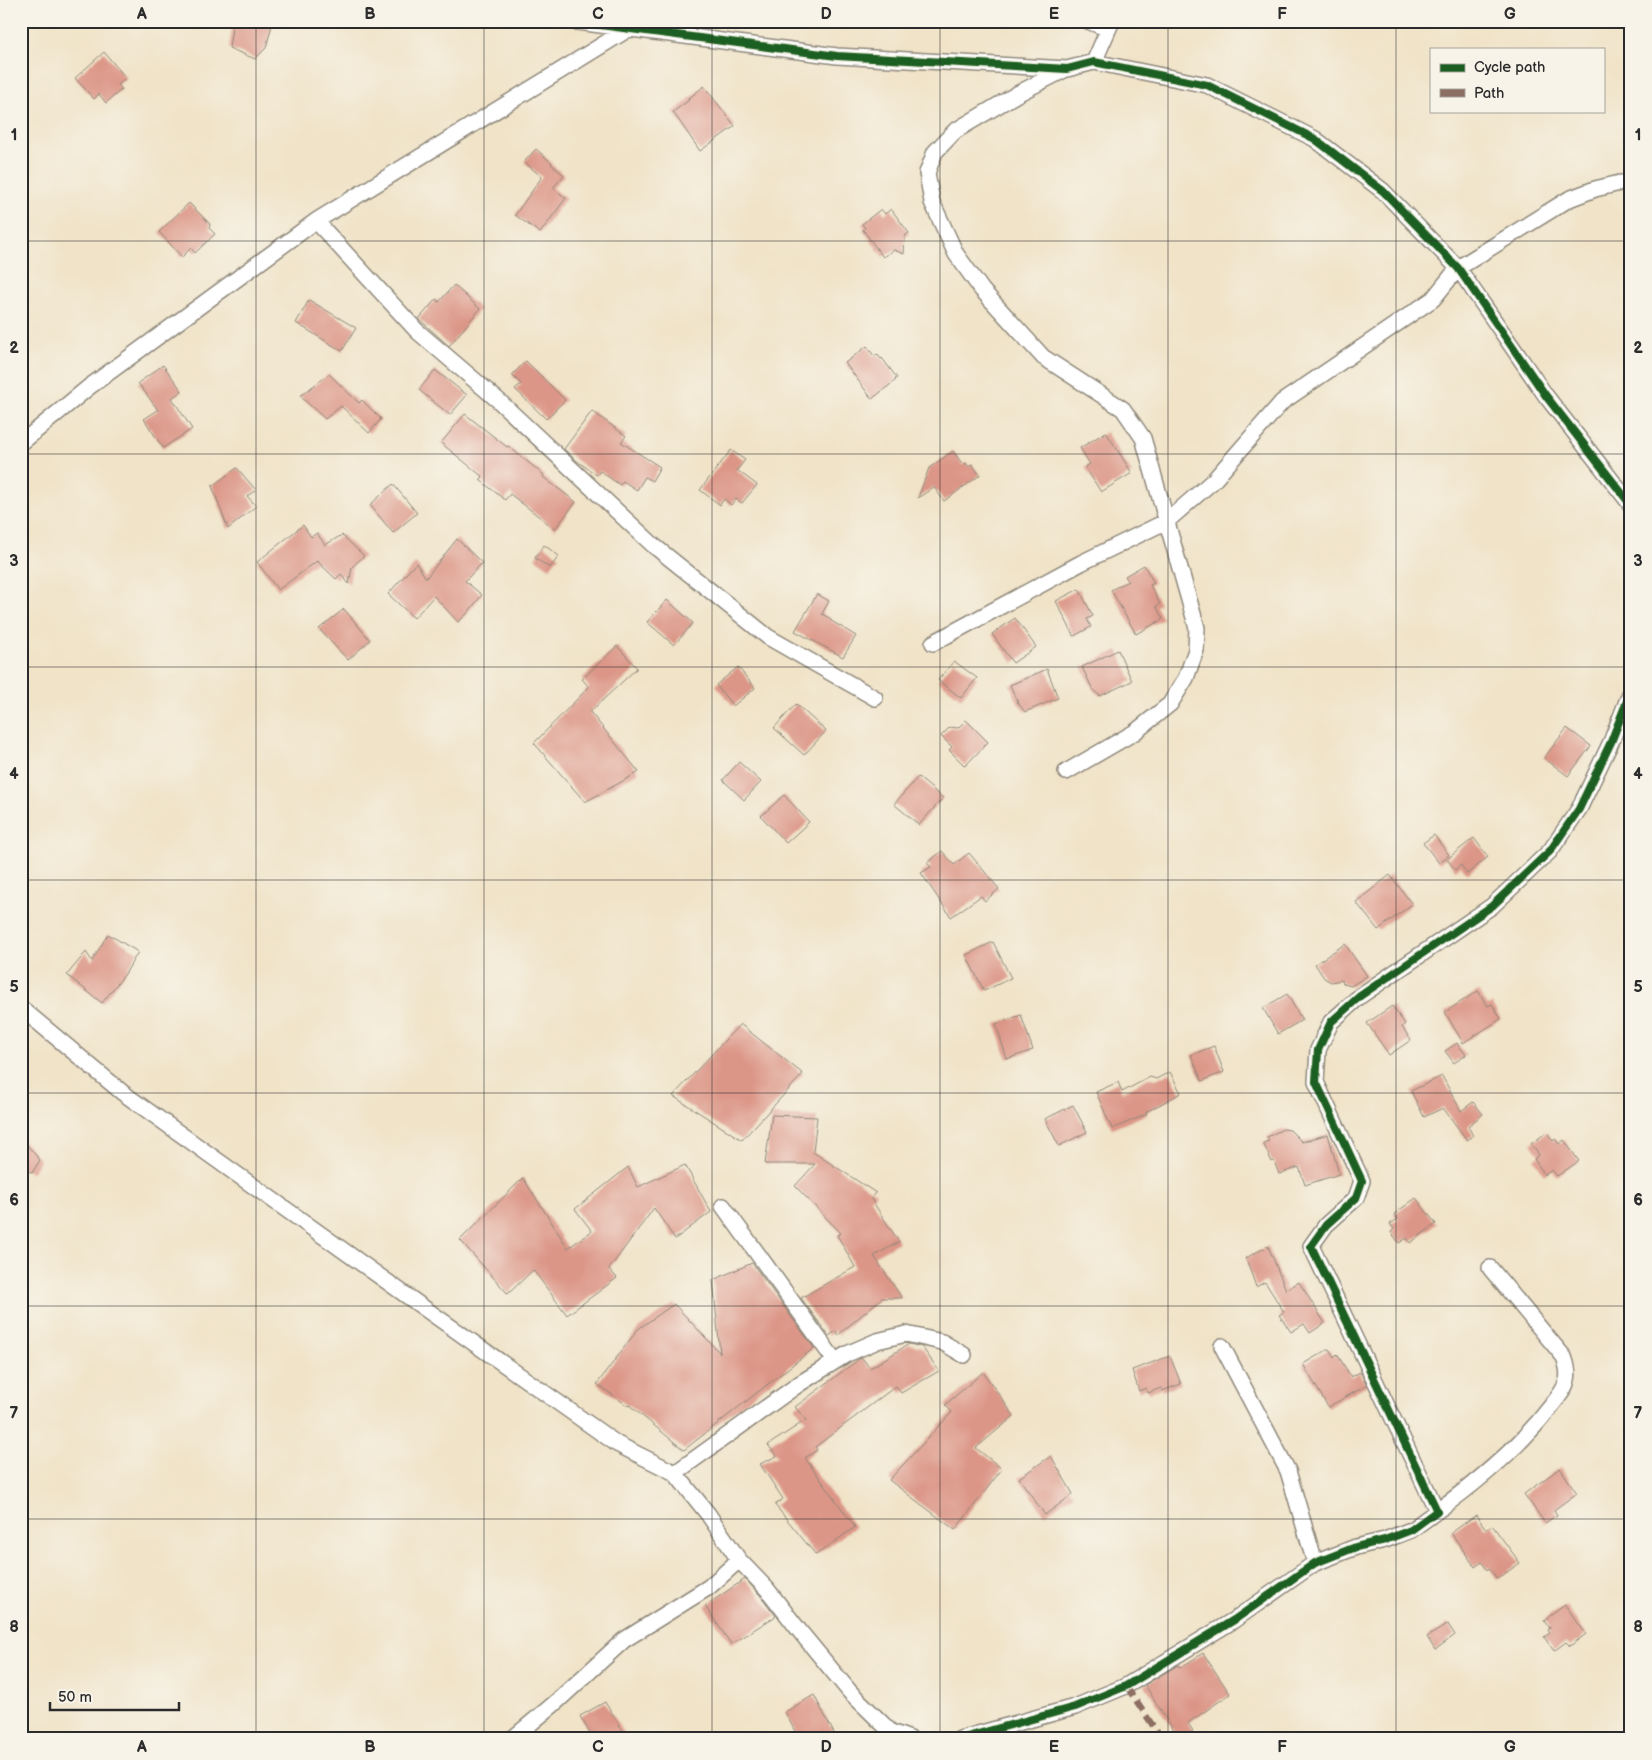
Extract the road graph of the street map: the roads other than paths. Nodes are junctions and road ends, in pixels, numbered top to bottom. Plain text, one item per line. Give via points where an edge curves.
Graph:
1 (570, 21) edge
2 (1088, 21) edge
3 (1110, 25) edge
4 (630, 28) junction
5 (1094, 62) junction
6 (1067, 68) junction
7 (1631, 184) edge
8 (316, 221) junction
9 (1458, 268) junction
10 (21, 443) edge
11 (1631, 505) edge
12 (1167, 521) junction
13 (933, 643) dead end
14 (1631, 691) edge
15 (875, 698) dead end
16 (1066, 772) dead end
17 (21, 1008) edge
18 (724, 1206) dead end
19 (1490, 1268) dead end
20 (1222, 1346) dead end
21 (964, 1355) dead end
22 (835, 1360) junction
23 (675, 1473) junction
24 (1437, 1511) junction
25 (739, 1560) junction
26 (1315, 1564) junction
27 (512, 1739) edge
28 (910, 1739) edge
29 (960, 1739) edge

1 - 4 street
2 - 3 street
3 - 5 street
4 - 6 street via 837,56
4 - 8 street
5 - 6 street
5 - 9 street via 1207,85 1315,140 1382,191
6 - 12 street via 955,131 935,152 927,173 932,202 956,254 982,290 1042,357 1123,409 1143,438
7 - 9 street via 1620,183 1595,189 1569,199
8 - 10 street via 89,387
8 - 15 street via 417,331 499,401 653,545 768,637
9 - 11 street via 1546,396
9 - 12 street via 1432,299 1282,402 1214,480
12 - 13 street via 1081,563
12 - 16 street via 1197,628 1196,650 1186,678 1170,704 1136,732
14 - 24 street via 1612,742 1583,802 1550,851 1492,906 1360,996 1331,1022 1318,1050 1316,1082 1362,1181 1356,1198 1326,1225 1311,1246
17 - 23 street via 123,1093 424,1308 617,1444
18 - 22 street
19 - 24 street via 1564,1357 1568,1379 1564,1390 1539,1422 1485,1475
20 - 26 street via 1288,1471
21 - 22 street via 942,1342 906,1334 877,1340
22 - 23 street
23 - 25 street
24 - 26 street via 1411,1530
25 - 27 street via 709,1587 624,1640
25 - 28 street via 768,1589 850,1692 891,1732
26 - 29 street via 1234,1620 1126,1686 1075,1707

